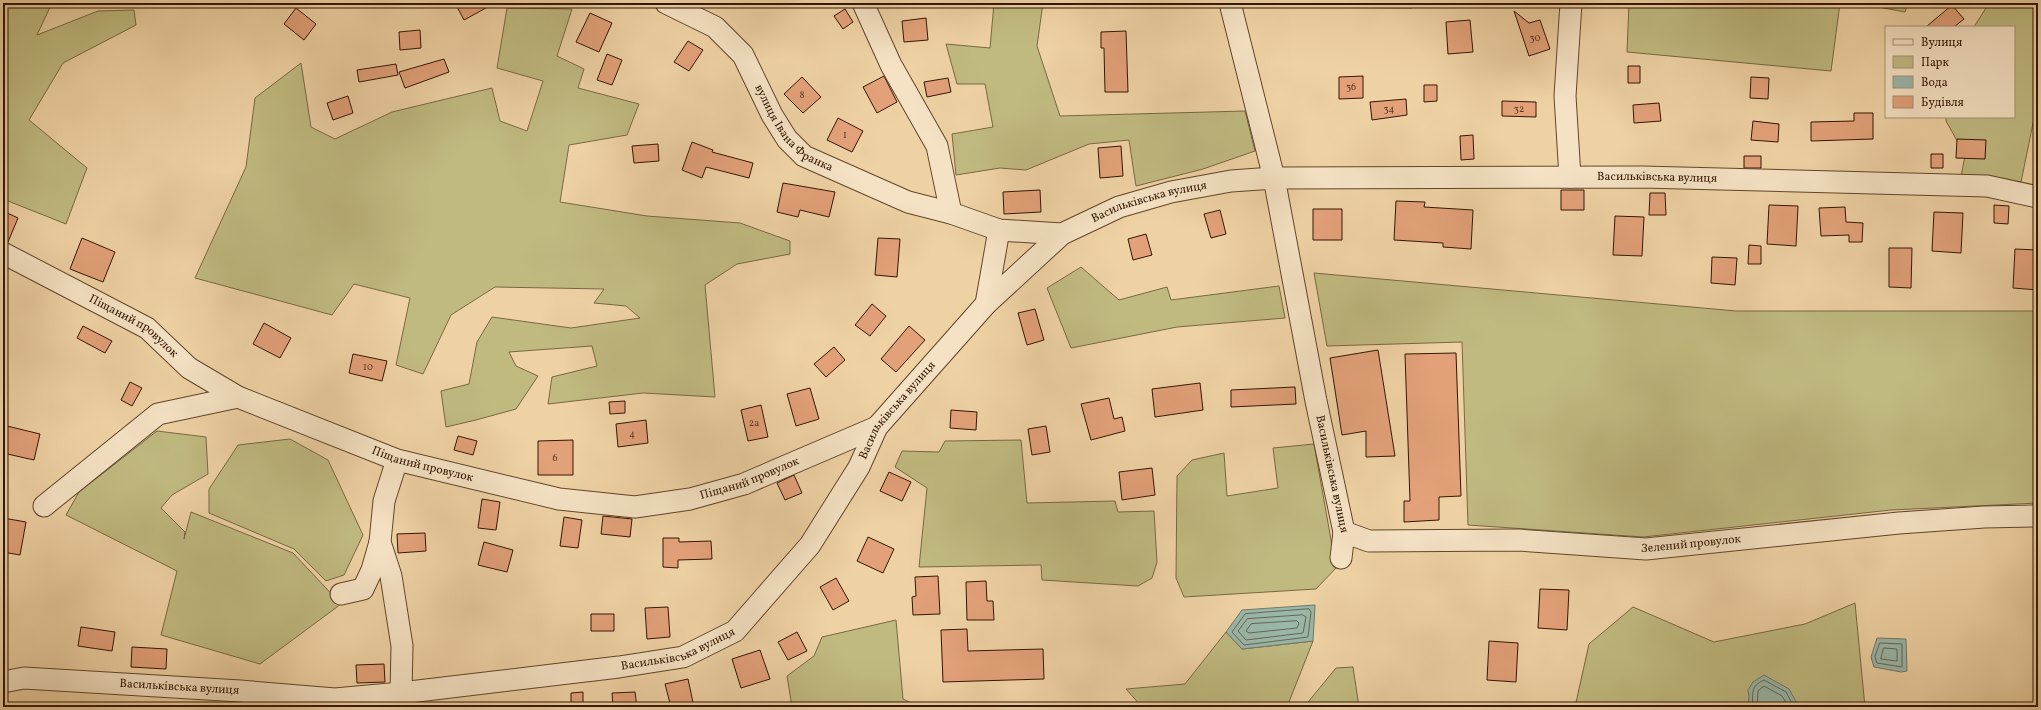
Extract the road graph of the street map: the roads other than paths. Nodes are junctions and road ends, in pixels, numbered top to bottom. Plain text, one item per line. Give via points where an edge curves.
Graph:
1 (666, 3) edge
2 (864, 3) edge
3 (1230, 3) edge
4 (1571, 3) edge
5 (1570, 177) junction
6 (1274, 178) junction
7 (2038, 197) edge
8 (951, 213) junction
9 (999, 230) junction
10 (1062, 234) junction
11 (3, 253) edge
12 (986, 304) junction
13 (238, 397) junction
14 (878, 427) junction
15 (397, 460) junction
16 (44, 506) dead end
17 (2038, 516) edge
18 (1344, 532) junction
19 (380, 542) junction
20 (1341, 558) dead end
21 (341, 594) dead end
22 (3, 682) edge
23 (401, 693) junction

1 - 8 street, вулиця Івана Франка via 716,27 743,55 779,127 804,156 908,202
2 - 8 street via 890,65 937,146
3 - 6 street, Васильківська вулиця
4 - 5 street via 1565,96
5 - 6 street, Васильківська вулиця
5 - 7 street, Васильківська вулиця via 1987,186
6 - 10 street, Васильківська вулиця via 1231,181 1171,192 1119,207
6 - 18 street, Васильківська вулиця via 1316,401
8 - 9 street, вулиця Івана Франка
9 - 10 street, вулиця Івана Франка
9 - 12 street
10 - 12 street, Васильківська вулиця
11 - 13 street, Піщаний провулок via 147,328 189,368
12 - 14 street, Васильківська вулиця
13 - 15 street, Піщаний провулок
13 - 16 street via 158,414
14 - 15 street, Піщаний провулок via 744,484 690,499 636,507 558,499
14 - 23 street, Васильківська вулиця via 859,467 810,545 735,631 683,657 619,668
15 - 19 street via 384,501
17 - 18 street, Зелений провулок via 1984,517 1899,524 1646,549 1518,540 1369,541
18 - 20 street, Васильківська вулиця
19 - 21 street via 372,570 363,589
19 - 23 street via 390,576 402,646
22 - 23 street, Васильківська вулиця via 32,679 335,699

